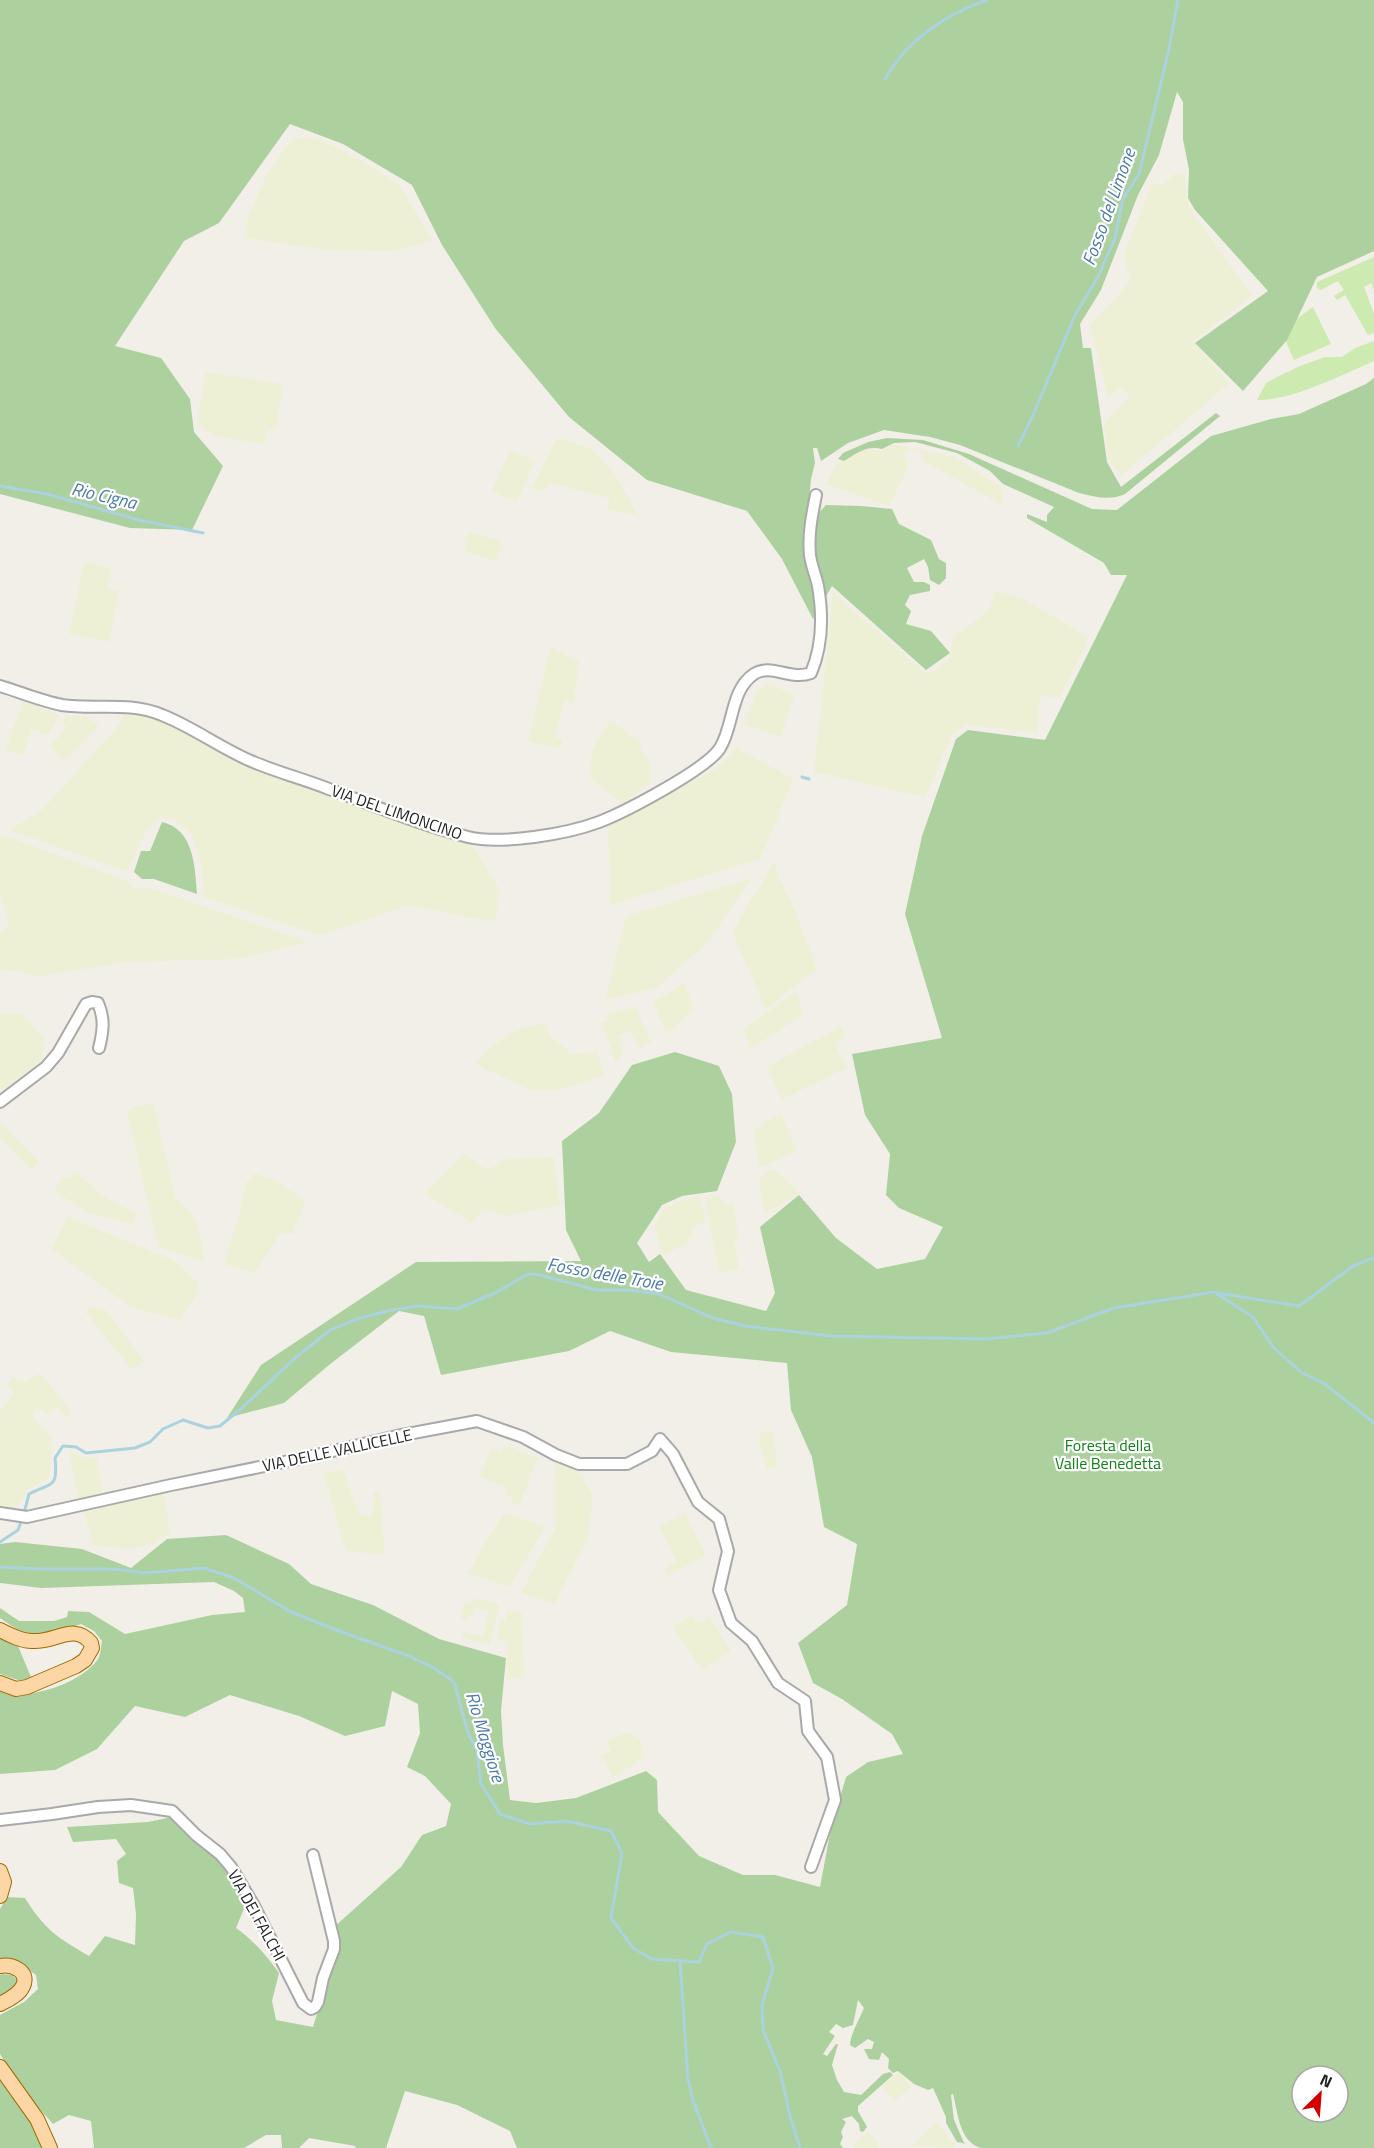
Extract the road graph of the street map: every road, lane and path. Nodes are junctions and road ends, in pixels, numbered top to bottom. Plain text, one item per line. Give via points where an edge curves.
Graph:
1 (816, 495) dead end
2 (0, 686) edge
3 (99, 1048) dead end
4 (0, 1102) edge
5 (0, 1513) edge
6 (0, 1630) edge
7 (0, 1683) edge
8 (0, 1820) edge
9 (313, 1855) dead end
10 (812, 1867) dead end
11 (0, 1871) edge
12 (0, 1896) edge
13 (0, 1966) edge
14 (0, 2004) edge
15 (0, 2067) edge
16 (50, 2148) edge

1 - 2 street, VIA DEL LIMONCINO via 810,524 810,556 818,586 820,617 818,656 811,673 801,677 772,670 755,673 738,694 721,747 706,763 638,804 571,831 497,839 470,837 251,761 161,714 131,707 62,705
3 - 4 street via 104,1029 98,1003 92,1002 86,1004 46,1067
5 - 10 street, VIA DELLE VALLICELLE via 27,1517 477,1421 523,1437 579,1464 627,1464 652,1451 660,1440 673,1454 698,1502 719,1519 728,1551 719,1590 731,1623 752,1641 778,1683 805,1701 808,1731 826,1757 835,1800
6 - 7 main road via 31,1641 80,1633 92,1648 86,1660 76,1666 27,1687 16,1689
8 - 9 street, VIA DEI FALCHI via 131,1805 172,1811 231,1867 303,2002 311,2009 318,2002 334,1949
11 - 12 main road via 4,1882
13 - 14 main road via 19,1970 24,1981 18,1992
15 - 16 main road via 37,2119

